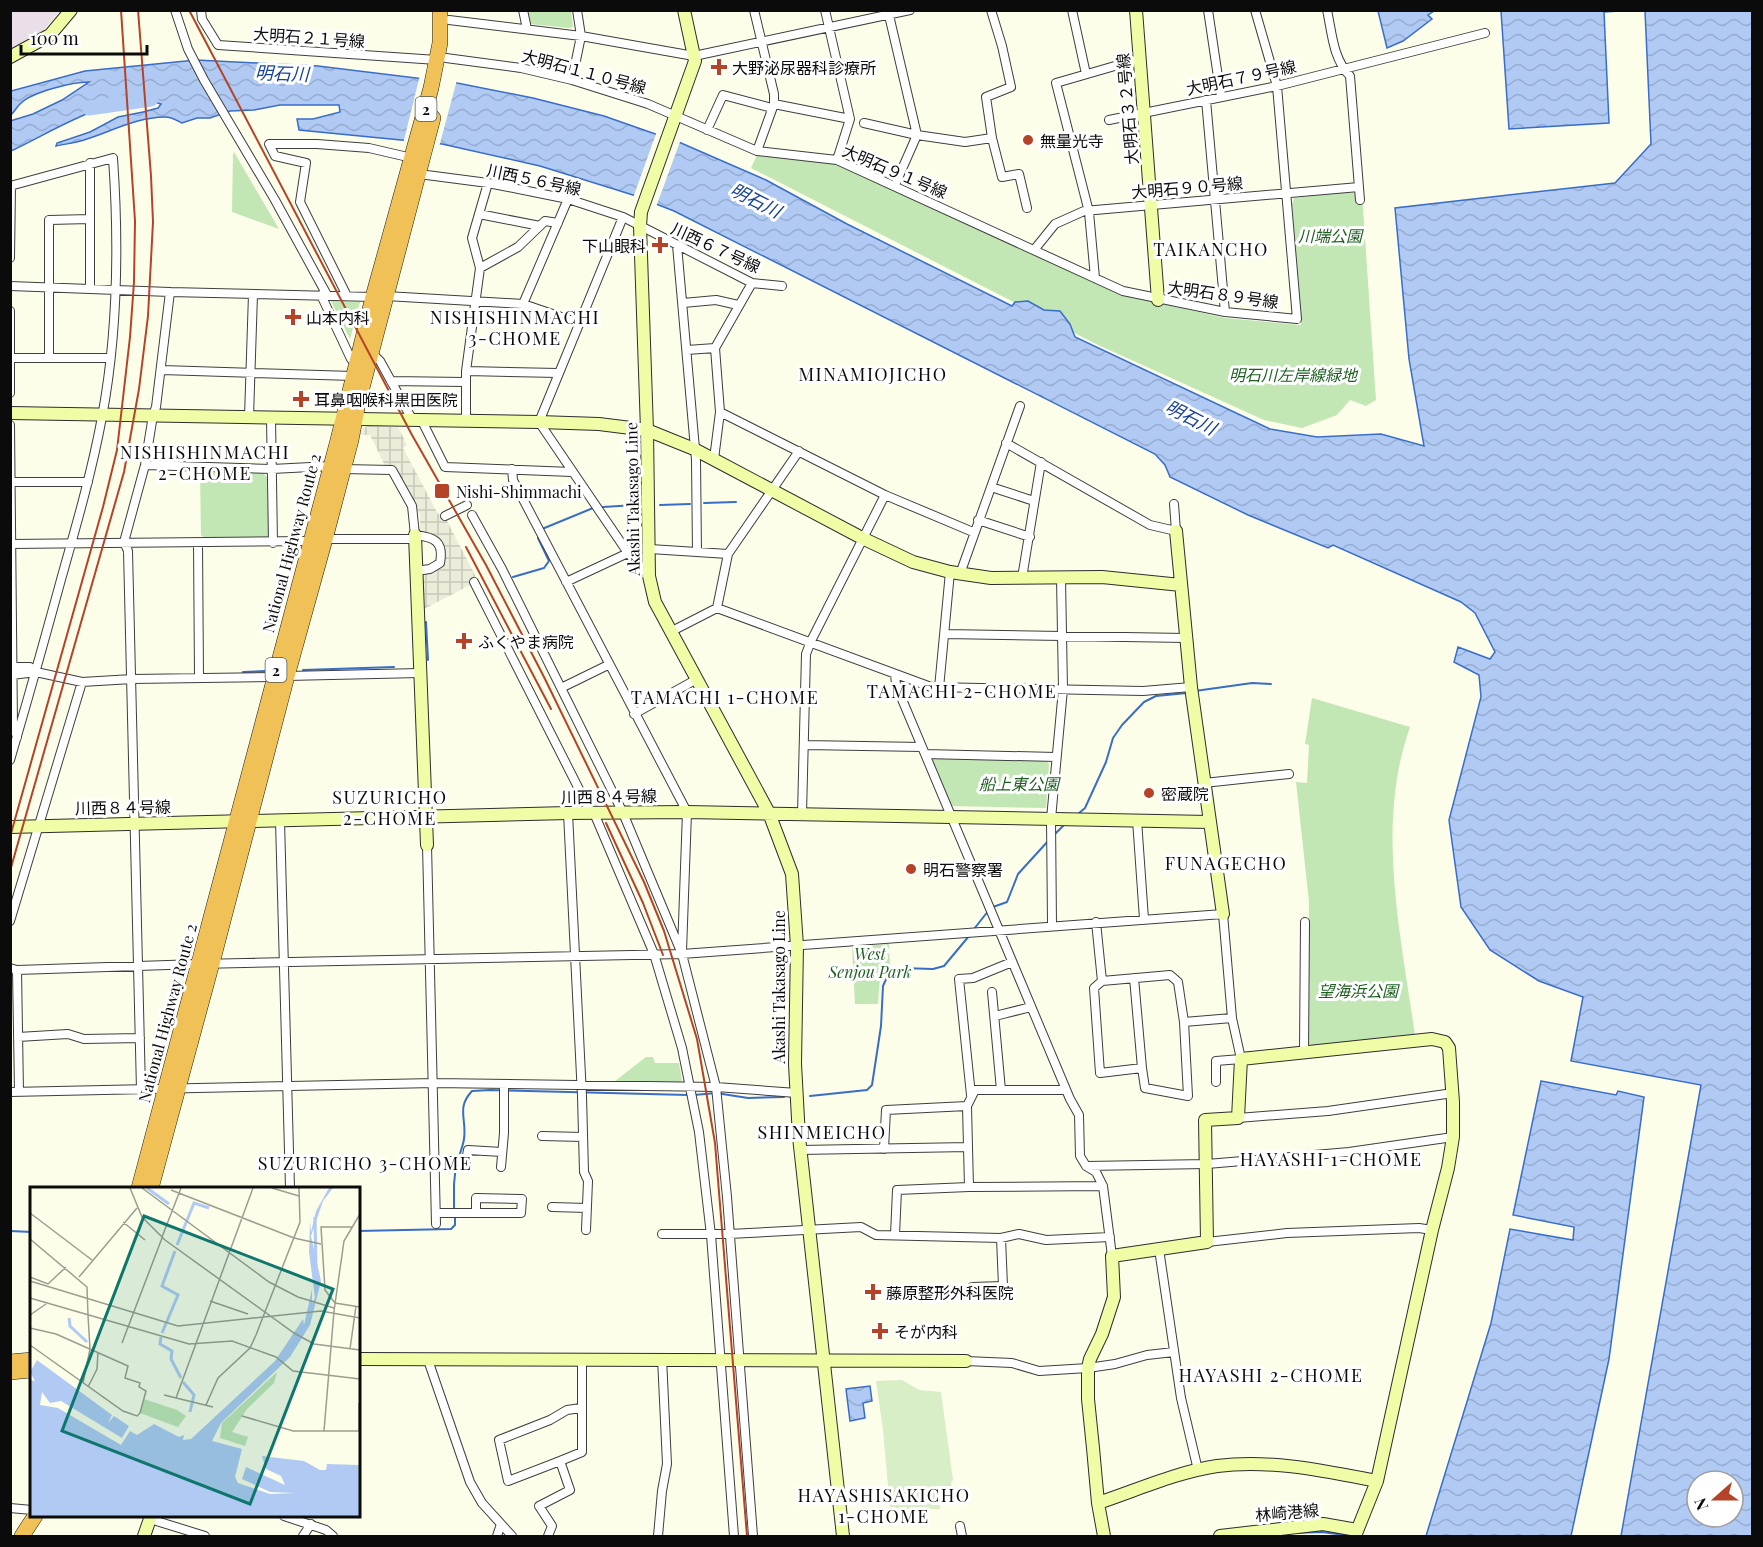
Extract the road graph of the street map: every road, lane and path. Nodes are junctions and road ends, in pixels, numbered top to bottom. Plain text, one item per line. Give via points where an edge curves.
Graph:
1 (71, 10) edge
2 (175, 10) edge
3 (201, 10) edge
4 (523, 10) edge
5 (578, 10) edge
6 (684, 10) edge
7 (754, 10) edge
8 (825, 10) edge
9 (910, 10) edge
10 (991, 10) edge
11 (1072, 10) edge
12 (1136, 10) edge
13 (1208, 10) edge
14 (1255, 10) edge
15 (1327, 10) edge
16 (888, 13) edge
17 (446, 14) edge
18 (829, 28) junction
19 (527, 29) junction
20 (1485, 33) dead end
21 (581, 36) junction
22 (762, 43) junction
23 (694, 56) junction
24 (10, 57) edge
25 (1139, 59) junction
26 (441, 62) junction
27 (1343, 69) junction
28 (1086, 74) junction
29 (572, 80) junction
30 (1277, 86) junction
31 (1221, 97) junction
32 (1206, 100) junction
33 (773, 106) junction
34 (1144, 113) junction
35 (674, 119) junction
36 (850, 119) junction
37 (1109, 120) dead end
38 (864, 123) dead end
39 (707, 130) junction
40 (917, 135) junction
41 (992, 138) junction
42 (757, 151) junction
43 (416, 155) junction
44 (837, 160) junction
45 (90, 163) junction
46 (419, 174) junction
47 (488, 183) junction
48 (895, 185) junction
49 (11, 186) edge
50 (1359, 187) junction
51 (1287, 194) junction
52 (568, 199) junction
53 (1215, 200) junction
54 (1360, 200) dead end
55 (1151, 206) junction
56 (1027, 208) dead end
57 (1089, 212) junction
58 (479, 214) junction
59 (623, 217) junction
60 (90, 219) junction
61 (558, 223) junction
62 (540, 226) junction
63 (640, 226) junction
64 (677, 245) junction
65 (1034, 250) junction
66 (10, 258) edge
67 (480, 268) junction
68 (1095, 278) junction
69 (752, 283) junction
70 (10, 286) edge
71 (782, 286) dead end
72 (49, 287) junction
73 (90, 288) junction
74 (115, 289) junction
75 (170, 292) junction
76 (253, 294) junction
77 (324, 295) junction
78 (347, 296) junction
79 (380, 297) junction
80 (1158, 300) junction
81 (474, 301) junction
82 (683, 303) junction
83 (523, 304) junction
84 (738, 305) junction
85 (10, 311) edge
86 (1225, 312) junction
87 (579, 323) junction
88 (715, 348) junction
89 (687, 350) junction
90 (372, 353) junction
91 (11, 358) edge
92 (49, 358) junction
93 (110, 358) junction
94 (355, 369) junction
95 (162, 370) junction
96 (466, 371) junction
97 (558, 373) junction
98 (250, 374) junction
99 (391, 381) junction
100 (465, 382) junction
101 (10, 393) edge
102 (1020, 406) dead end
103 (720, 411) junction
104 (10, 413) edge
105 (153, 415) junction
106 (102, 416) junction
107 (249, 417) junction
108 (271, 418) junction
109 (350, 419) junction
110 (418, 421) junction
111 (466, 421) junction
112 (539, 422) junction
113 (10, 425) edge
114 (647, 430) junction
115 (1006, 443) junction
116 (694, 449) junction
117 (799, 451) junction
118 (714, 459) junction
119 (1041, 462) junction
120 (145, 465) junction
121 (336, 468) junction
122 (272, 469) junction
123 (512, 469) junction
124 (572, 472) junction
125 (11, 482) edge
126 (88, 482) junction
127 (991, 487) junction
128 (772, 490) junction
129 (885, 495) junction
130 (1034, 501) junction
131 (1174, 504) dead end
132 (467, 505) dead end
133 (449, 513) dead end
134 (472, 515) dead end
135 (978, 520) junction
136 (1176, 531) junction
137 (974, 532) junction
138 (415, 537) junction
139 (1030, 537) junction
140 (862, 538) junction
141 (318, 540) junction
142 (124, 542) junction
143 (72, 543) junction
144 (198, 543) junction
145 (273, 543) junction
146 (11, 544) edge
147 (650, 549) junction
148 (698, 552) junction
149 (628, 553) junction
150 (728, 554) junction
151 (416, 571) junction
152 (955, 573) junction
153 (649, 576) junction
154 (1022, 578) junction
155 (1061, 578) junction
156 (474, 582) dead end
157 (566, 582) junction
158 (1181, 585) junction
159 (717, 608) junction
160 (672, 631) junction
161 (945, 634) junction
162 (1063, 636) junction
163 (1186, 638) junction
164 (811, 641) junction
165 (608, 664) junction
166 (11, 670) edge
167 (36, 672) junction
168 (420, 673) junction
169 (895, 674) junction
170 (280, 676) junction
171 (199, 677) junction
172 (132, 679) junction
173 (697, 679) junction
174 (82, 682) junction
175 (1191, 687) junction
176 (561, 688) junction
177 (939, 688) junction
178 (1063, 689) junction
179 (634, 714) junction
180 (12, 725) edge
181 (17, 737) junction
182 (805, 745) junction
183 (924, 751) junction
184 (1056, 757) junction
185 (10, 760) edge
186 (1289, 774) dead end
187 (1204, 783) junction
188 (687, 812) junction
189 (568, 813) junction
190 (591, 813) junction
191 (623, 813) junction
192 (769, 813) junction
193 (802, 814) junction
194 (951, 817) junction
195 (425, 818) junction
196 (1064, 819) junction
197 (243, 820) junction
198 (1137, 820) junction
199 (280, 821) junction
200 (1209, 822) junction
201 (135, 823) junction
202 (38, 826) junction
203 (10, 827) edge
204 (427, 845) joint
205 (1222, 914) junction
206 (1144, 919) junction
207 (10, 921) edge
208 (1096, 922) junction
209 (1305, 922) dead end
210 (1052, 925) junction
211 (999, 931) junction
212 (797, 946) junction
213 (654, 954) junction
214 (682, 954) junction
215 (576, 956) junction
216 (430, 959) junction
217 (284, 962) junction
218 (1012, 962) junction
219 (205, 964) junction
220 (138, 966) junction
221 (14, 969) edge
222 (1134, 978) junction
223 (1102, 981) junction
224 (992, 992) dead end
225 (1031, 1007) junction
226 (995, 1016) junction
227 (1232, 1018) junction
228 (1184, 1022) junction
229 (18, 1038) junction
230 (140, 1038) junction
231 (1304, 1052) junction
232 (1241, 1059) junction
233 (1142, 1068) junction
234 (1216, 1082) dead end
235 (434, 1083) junction
236 (504, 1084) junction
237 (580, 1085) junction
238 (287, 1086) junction
239 (690, 1087) junction
240 (716, 1087) junction
241 (172, 1088) junction
242 (141, 1090) junction
243 (1001, 1090) junction
244 (1066, 1090) junction
245 (15, 1092) edge
246 (796, 1093) junction
247 (1453, 1093) junction
248 (971, 1095) junction
249 (967, 1106) junction
250 (1238, 1118) junction
251 (542, 1136) dead end
252 (583, 1137) junction
253 (1453, 1137) junction
254 (968, 1147) junction
255 (884, 1149) junction
256 (800, 1150) junction
257 (502, 1152) junction
258 (435, 1161) junction
259 (1207, 1164) junction
260 (1086, 1166) junction
261 (501, 1167) dead end
262 (1103, 1186) junction
263 (139, 1187) edge
264 (151, 1187) edge
265 (290, 1187) edge
266 (969, 1187) junction
267 (552, 1207) dead end
268 (587, 1208) junction
269 (436, 1213) junction
270 (476, 1213) junction
271 (436, 1224) dead end
272 (809, 1228) junction
273 (586, 1230) dead end
274 (1432, 1230) junction
275 (662, 1234) dead end
276 (729, 1234) junction
277 (711, 1235) junction
278 (895, 1235) junction
279 (1110, 1237) junction
280 (1001, 1238) junction
281 (1207, 1242) junction
282 (1159, 1250) junction
283 (1112, 1256) junction
284 (972, 1287) dead end
285 (30, 1350) edge
286 (1174, 1353) junction
287 (582, 1358) junction
288 (662, 1358) junction
289 (360, 1359) edge
290 (30, 1360) edge
291 (428, 1360) junction
292 (721, 1360) junction
293 (739, 1360) junction
294 (824, 1360) junction
295 (966, 1360) joint
296 (12, 1365) edge
297 (1088, 1368) junction
298 (30, 1370) edge
299 (581, 1408) junction
300 (560, 1461) junction
301 (1198, 1470) junction
302 (1377, 1481) junction
303 (1098, 1503) junction
304 (10, 1508) edge
305 (30, 1510) edge
306 (34, 1517) edge
307 (151, 1517) edge
308 (290, 1517) edge
309 (310, 1524) junction
310 (501, 1524) junction
311 (960, 1526) dead end
312 (1356, 1533) edge
313 (190, 1534) edge
314 (22, 1536) edge
315 (144, 1536) edge
316 (205, 1536) edge
317 (303, 1536) edge
318 (333, 1536) edge
319 (497, 1536) edge
320 (512, 1536) edge
321 (548, 1536) edge
322 (658, 1536) edge
323 (734, 1536) edge
324 (753, 1536) edge
325 (843, 1536) edge
326 (962, 1536) edge
327 (1104, 1536) edge
328 (1220, 1536) edge

1 - 24 street via 50,35
2 - 77 street via 204,80
3 - 26 street, 大明石２１号線 via 202,19 218,45
4 - 19 street
5 - 21 street
6 - 23 street, Akashi Takasago Line
7 - 22 street
8 - 18 street
9 - 16 street
10 - 41 street via 1011,87 986,97
11 - 28 street
12 - 25 street, 大明石３２号線
13 - 31 street
14 - 30 street, 大明石８９号線
15 - 27 street
16 - 18 street
16 - 40 street
17 - 19 street
17 - 26 highway, National Highway Route 2 / 2
18 - 22 street
18 - 36 street
19 - 21 street
20 - 27 street, 大明石７９号線
21 - 23 street
21 - 29 street
22 - 23 street
22 - 33 street via 774,94
23 - 35 street, Akashi Takasago Line via 692,73
25 - 28 street
25 - 34 street, 大明石３２号線
26 - 29 street, 大明石１１０号線 via 521,68
26 - 43 highway, National Highway Route 2 / 2
27 - 30 street, 大明石７９号線
27 - 50 street via 1350,75
28 - 57 street via 1056,83
29 - 35 street, 大明石１１０号線 via 648,104
30 - 31 street, 大明石７９号線
30 - 51 street, 大明石８９号線
31 - 32 street, 大明石７９号線
32 - 34 street, 大明石７９号線
32 - 53 street
33 - 36 street
33 - 39 street via 723,95
33 - 42 street
34 - 37 street, 大明石７９号線
34 - 55 street, 大明石３２号線
35 - 39 street, 大明石９１号線
35 - 63 street, Akashi Takasago Line via 641,212
36 - 44 street
38 - 40 street
39 - 42 street, 大明石９１号線
40 - 41 street via 965,142
40 - 48 street
41 - 56 street via 1002,177 1019,174
42 - 44 street, 大明石９１号線
43 - 46 highway, National Highway Route 2 / 2
43 - 78 street via 317,144 269,144 275,156 306,163 300,202
43 - 79 highway, National Highway Route 2 / 2
44 - 48 street, 大明石９１号線
45 - 49 street
45 - 60 street
45 - 74 street via 113,158
46 - 47 street, 川西５６号線
46 - 79 highway, National Highway Route 2 / 2
47 - 52 street, 川西５６号線
47 - 58 street
48 - 65 street, 大明石９１号線
49 - 66 street
50 - 51 street, 大明石９０号線
50 - 54 street
51 - 53 street, 大明石９０号線
51 - 86 street, 大明石８９号線 via 1297,319
52 - 59 street, 川西５６号線
52 - 61 street
53 - 55 street, 大明石９０号線
53 - 86 street
55 - 57 street, 大明石９０号線
55 - 80 street, 大明石３２号線
57 - 65 street, 大明石９０号線 via 1055,224
57 - 68 street
58 - 62 street
58 - 67 street via 472,238
59 - 63 street, 川西５６号線
59 - 87 street
60 - 72 street via 50,220
60 - 73 street
61 - 62 street via 545,220
61 - 83 street
62 - 67 street via 518,247
63 - 64 street, 川西６７号線
63 - 114 street, Akashi Takasago Line
64 - 69 street, 川西６７号線
64 - 82 street
65 - 68 street, 大明石９１号線
67 - 81 street
68 - 80 street, 大明石８９号線 via 1123,291
69 - 71 street, 川西６７号線
69 - 84 street
70 - 72 street
72 - 73 street
72 - 92 street
73 - 74 street
74 - 75 street
74 - 93 street
75 - 76 street
75 - 95 street
76 - 77 street
76 - 98 street
77 - 78 street
77 - 94 street
78 - 79 street
79 - 81 street
79 - 90 highway, National Highway Route 2 / 2
79 - 94 highway, National Highway Route 2 / 2
80 - 86 street, 大明石８９号線
81 - 83 street
81 - 96 street
82 - 84 street via 716,300
82 - 89 street
83 - 87 street
84 - 88 street
85 - 91 street
87 - 97 street
88 - 89 street
88 - 103 street
89 - 116 street
90 - 99 street
90 - 109 highway, National Highway Route 2 / 2
91 - 92 street
91 - 101 street
92 - 93 street
93 - 106 street
94 - 98 street
94 - 109 highway, National Highway Route 2 / 2
95 - 98 street
95 - 105 street
96 - 97 street
96 - 100 street
97 - 112 street
98 - 107 street
99 - 100 street
99 - 110 street
100 - 111 street
102 - 115 street
103 - 117 street
103 - 118 street
104 - 106 street
105 - 106 street
105 - 107 street
105 - 120 street
106 - 126 street
107 - 108 street
108 - 109 street
108 - 122 street
109 - 110 street
109 - 121 highway, National Highway Route 2 / 2
110 - 111 street
110 - 123 street via 445,467
111 - 112 street
112 - 114 street
112 - 124 street
113 - 125 street
114 - 116 street
114 - 147 street, Akashi Takasago Line
115 - 119 street
115 - 127 street
116 - 118 street
116 - 148 street
117 - 128 street
117 - 129 street
118 - 128 street
119 - 130 street
119 - 136 street via 1150,525
120 - 122 street
120 - 142 street
121 - 122 street
121 - 138 street via 392,471 412,506
121 - 141 highway, National Highway Route 2 / 2
122 - 145 street
123 - 124 street
123 - 157 street via 513,480
124 - 149 street
125 - 126 street
125 - 146 street
126 - 143 street
127 - 130 street
127 - 135 street
128 - 140 street
128 - 150 street
129 - 137 street
129 - 140 street
130 - 139 street
131 - 136 street
132 - 133 street
134 - 176 street
135 - 137 street
135 - 139 street
136 - 158 street
137 - 152 street
138 - 141 street
138 - 151 street
138 - 151 street via 430,536 439,544 442,554 440,563
139 - 154 street
140 - 152 street via 913,562
140 - 164 street
141 - 145 street
141 - 170 highway, National Highway Route 2 / 2
142 - 143 street
142 - 144 street
142 - 172 street via 128,551
143 - 146 street
143 - 167 street
144 - 145 street
144 - 171 street
146 - 166 street
147 - 148 street
147 - 153 street, Akashi Takasago Line
148 - 150 street
149 - 153 street
149 - 157 street
150 - 159 street
151 - 168 street
152 - 154 street
152 - 161 street
153 - 160 street, Akashi Takasago Line via 656,602
154 - 155 street
155 - 158 street via 1102,577
155 - 162 street
156 - 190 street
157 - 165 street
158 - 163 street
159 - 160 street
159 - 164 street
160 - 173 street, Akashi Takasago Line
161 - 162 street
161 - 177 street
162 - 163 street
162 - 178 street
163 - 175 street
164 - 169 street
164 - 182 street via 806,654
165 - 176 street
165 - 179 street
166 - 167 street
166 - 180 street
167 - 174 street
167 - 181 street
168 - 170 street
168 - 195 street
169 - 177 street
169 - 183 street
170 - 171 street
170 - 197 highway, National Highway Route 2 / 2
171 - 172 street
172 - 174 street
172 - 201 street
173 - 179 street
173 - 192 street, Akashi Takasago Line
174 - 202 street
175 - 178 street via 1143,691
175 - 187 street
176 - 191 street
177 - 178 street
178 - 184 street
179 - 188 street
180 - 181 street
181 - 185 street
182 - 183 street
182 - 193 street
183 - 184 street
183 - 194 street
184 - 196 street
186 - 187 street
187 - 200 street
188 - 191 street, 川西８４号線
188 - 192 street, 川西８４号線
188 - 214 street
189 - 190 street, 川西８４号線
189 - 195 street, 川西８４号線
189 - 215 street
190 - 191 street, 川西８４号線
190 - 213 street
191 - 214 street
192 - 193 street, 川西８４号線
192 - 212 street, Akashi Takasago Line via 792,874
193 - 194 street, 川西８４号線
194 - 196 street, 川西８４号線
194 - 211 street
195 - 199 street, 川西８４号線
195 - 204 street
196 - 198 street, 川西８４号線
196 - 210 street
197 - 199 street, 川西８４号線
197 - 201 street, 川西８４号線
197 - 219 highway, National Highway Route 2 / 2
198 - 200 street, 川西８４号線
198 - 206 street
199 - 217 street
200 - 205 street
201 - 202 street, 川西８４号線
201 - 220 street
202 - 203 street, 川西８４号線
202 - 207 street
204 - 216 street
205 - 206 street
205 - 227 street
206 - 208 street
208 - 210 street
208 - 223 street
209 - 231 street
210 - 211 street
211 - 212 street
211 - 218 street
212 - 214 street
212 - 246 street, Akashi Takasago Line
213 - 214 street
213 - 215 street
213 - 239 street
214 - 240 street
215 - 216 street
215 - 237 street
216 - 217 street
216 - 235 street
217 - 219 street
217 - 238 street
218 - 225 street
218 - 248 street via 973,978 959,979
219 - 220 street
219 - 241 highway, National Highway Route 2 / 2
220 - 221 street
220 - 230 street
221 - 229 street
222 - 223 street
222 - 228 street via 1170,975 1178,981
222 - 233 street
223 - 233 street via 1094,988 1100,1073
224 - 226 street
225 - 226 street
225 - 244 street
226 - 243 street
227 - 228 street
227 - 232 street
228 - 233 street via 1188,1096 1145,1088
229 - 230 street via 68,1034 84,1039
229 - 245 street
230 - 242 street
231 - 232 street
231 - 247 street via 1432,1039 1444,1042 1449,1048
232 - 234 street via 1216,1061
232 - 250 street
235 - 236 street
235 - 238 street
235 - 258 street
236 - 237 street
236 - 257 street
237 - 239 street
237 - 252 street
238 - 241 street
238 - 265 street
239 - 240 street
239 - 277 street
240 - 246 street
240 - 276 street
241 - 242 street
241 - 263 highway, National Highway Route 2 / 2
241 - 264 highway, National Highway Route 2 / 2
242 - 245 street
243 - 244 street
243 - 248 street via 975,1090
244 - 260 street via 1079,1115 1080,1156
246 - 256 street, Akashi Takasago Line
247 - 250 street via 1328,1111
247 - 253 street
248 - 249 street
249 - 254 street
249 - 255 street via 886,1110
250 - 259 street via 1205,1120
251 - 252 street
252 - 268 street
253 - 259 street via 1348,1152
253 - 274 street
254 - 255 street
254 - 266 street
255 - 256 street
256 - 272 street, Akashi Takasago Line
257 - 258 street via 468,1150 465,1165
257 - 261 street
258 - 269 street
259 - 260 street
259 - 281 street
260 - 262 street via 1096,1172
262 - 266 street
262 - 279 street
266 - 278 street via 897,1190
267 - 268 street
268 - 273 street
269 - 270 street
269 - 271 street
270 - 270 street via 521,1213 522,1199 476,1198
272 - 276 street
272 - 278 street via 861,1227 876,1235
272 - 294 street, Akashi Takasago Line
274 - 281 street via 1287,1233
274 - 302 street
275 - 277 street
276 - 277 street
276 - 293 street
277 - 292 street
278 - 280 street
279 - 280 street via 1046,1240 1019,1234
279 - 283 street
280 - 284 street via 1003,1286
281 - 282 street
282 - 283 street
282 - 286 street
283 - 297 street via 1114,1297
285 - 296 highway
286 - 297 street
286 - 301 street
287 - 288 street
287 - 291 street
287 - 299 street
288 - 292 street
288 - 322 street via 667,1464
289 - 291 street
290 - 296 highway
291 - 310 street via 470,1482
292 - 293 street
292 - 323 street
293 - 294 street
293 - 324 street
294 - 295 street
294 - 325 street, Akashi Takasago Line
295 - 297 street via 1012,1363 1039,1371
296 - 298 highway
297 - 303 street
299 - 300 street via 582,1452
299 - 300 street via 567,1410 499,1440 508,1481
300 - 321 street via 570,1490 539,1506 552,1526
301 - 302 street via 1251,1464 1296,1467
301 - 303 street
302 - 312 street
303 - 327 street
304 - 305 street
306 - 314 highway
307 - 313 street
307 - 315 street
308 - 309 street
309 - 317 street
309 - 318 street
310 - 319 street
310 - 320 street
311 - 326 street
312 - 328 street, 林崎港線 via 1323,1524
313 - 316 street

